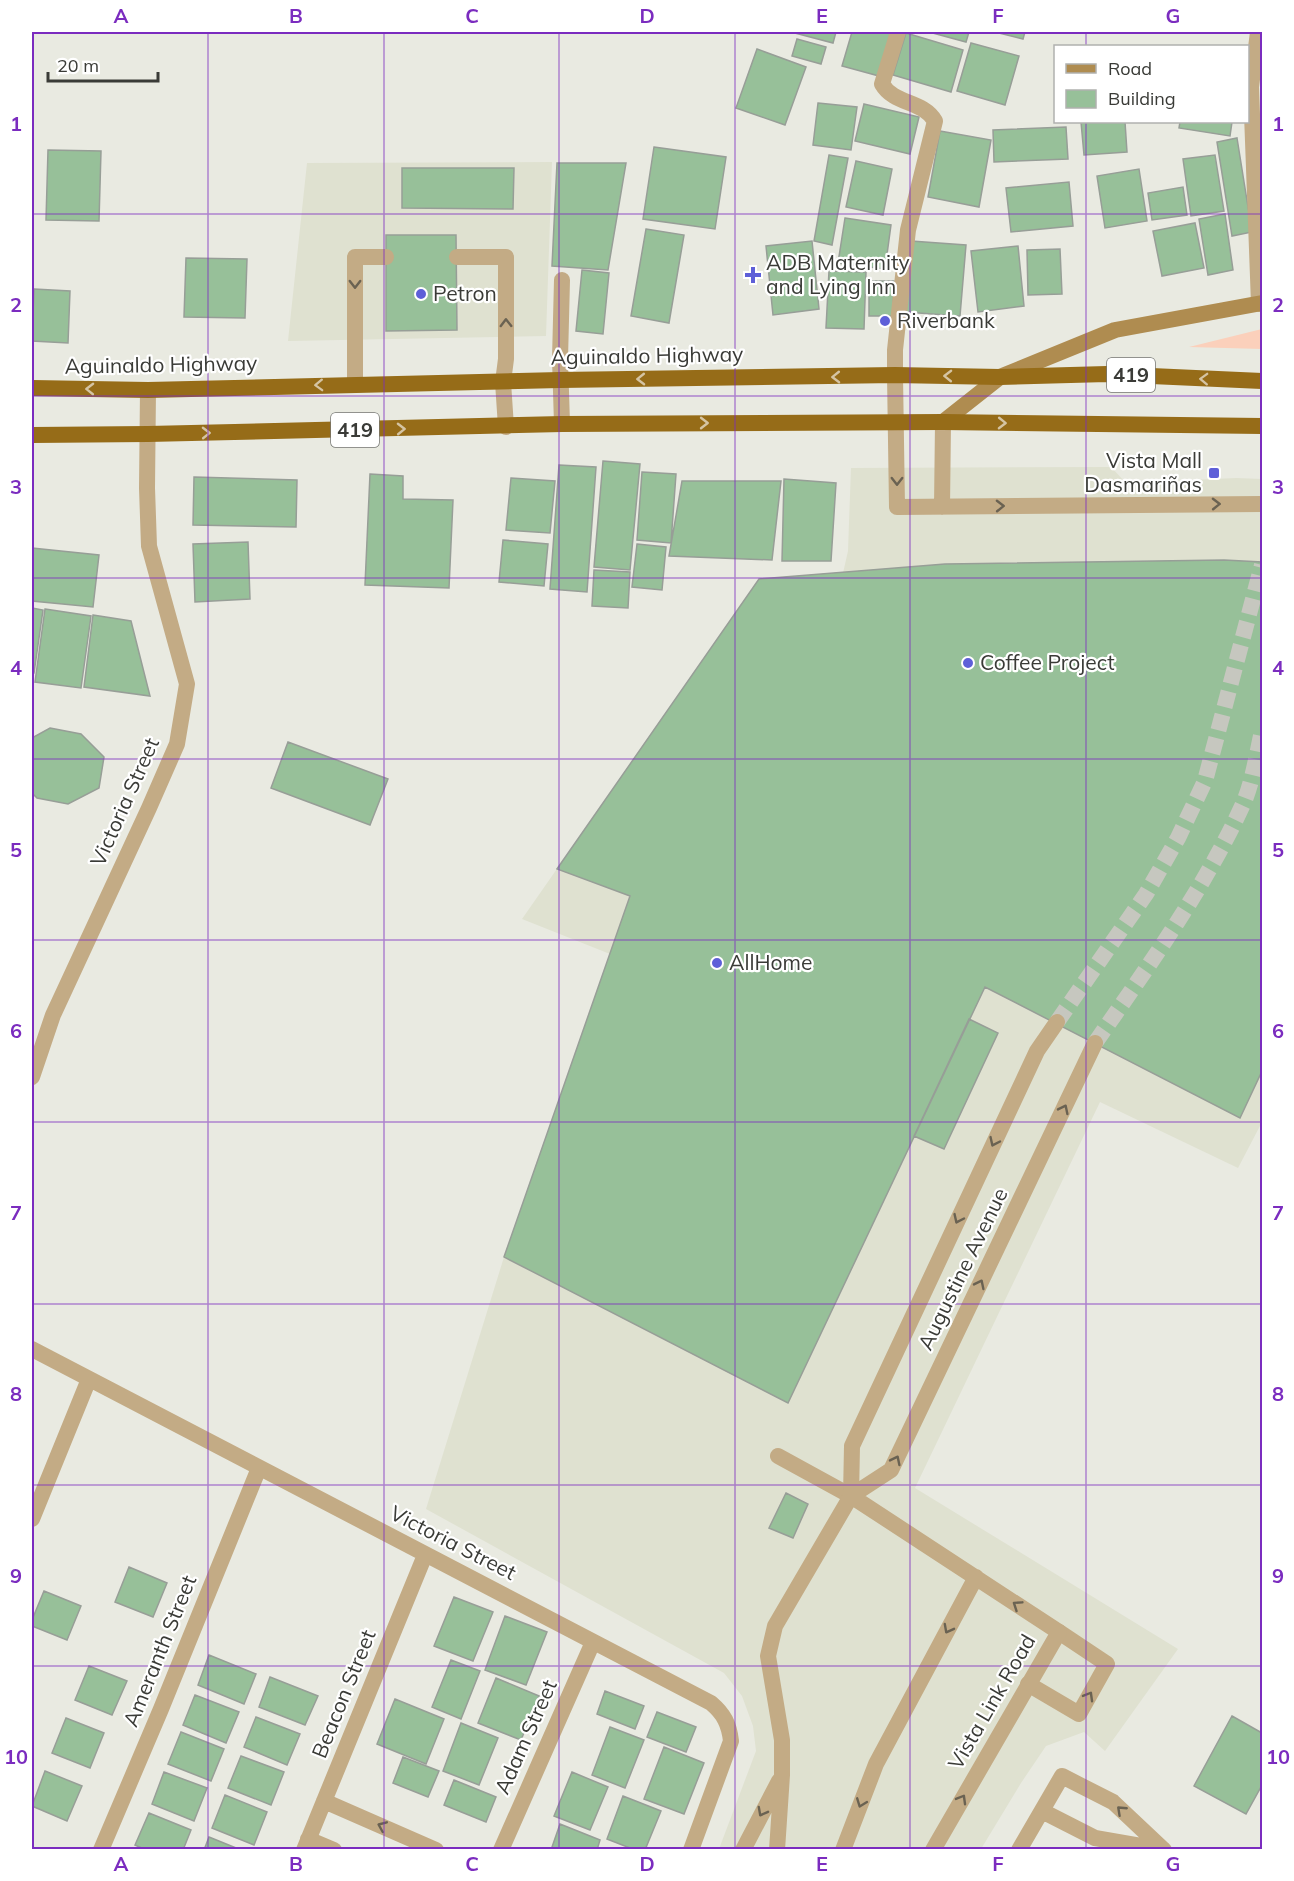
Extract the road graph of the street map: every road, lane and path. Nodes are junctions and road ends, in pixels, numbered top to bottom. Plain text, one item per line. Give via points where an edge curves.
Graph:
1 (898, 32) edge
2 (1258, 32) edge
3 (386, 257) dead end
4 (457, 257) dead end
5 (562, 280) dead end
6 (1261, 303) edge
7 (895, 375) junction
8 (1000, 377) junction
9 (560, 380) junction
10 (1263, 381) edge
11 (503, 382) junction
12 (355, 384) junction
13 (32, 388) edge
14 (148, 390) junction
15 (896, 422) junction
16 (943, 422) junction
17 (562, 424) junction
18 (506, 426) junction
19 (1263, 426) edge
20 (148, 434) junction
21 (32, 435) edge
22 (1263, 504) edge
23 (942, 507) junction
24 (1056, 1022) tunnel mouth
25 (1095, 1043) tunnel mouth
26 (32, 1077) edge
27 (32, 1349) edge
28 (89, 1380) junction
29 (778, 1456) dead end
30 (259, 1468) junction
31 (851, 1496) junction
32 (32, 1519) edge
33 (425, 1554) junction
34 (976, 1577) junction
35 (1059, 1632) junction
36 (593, 1642) junction
37 (1028, 1684) junction
38 (782, 1775) junction
39 (324, 1802) junction
40 (1042, 1811) junction
41 (306, 1844) edge
42 (101, 1850) edge
43 (334, 1850) edge
44 (436, 1850) edge
45 (501, 1850) edge
46 (691, 1850) edge
47 (742, 1850) edge
48 (777, 1850) edge
49 (843, 1850) edge
50 (933, 1850) edge
51 (1019, 1850) edge

1 - 7 street via 882,84 887,93 930,112 935,121 908,230
2 - 6 street via 1251,87
3 -> 12 street via 355,257
11 -> 4 street via 506,257
5 - 9 street
6 - 8 main road via 1115,330
8 -> 7 highway, Aguinaldo Highway / 419
7 -> 9 highway, Aguinaldo Highway / 419
7 - 15 street
10 -> 8 highway, Aguinaldo Highway / 419 via 1107,374
8 - 16 main road
9 - 11 highway, Aguinaldo Highway / 419
9 - 17 street
11 - 12 highway, Aguinaldo Highway / 419
11 - 18 street
12 -> 14 highway, Aguinaldo Highway / 419
14 -> 13 highway, Aguinaldo Highway / 419
14 - 20 street, Victoria Street
15 - 16 highway, 419
17 -> 15 highway, 419
15 -> 23 street via 897,507
16 -> 19 highway, 419
16 - 23 street
17 - 18 highway, 419
20 -> 18 highway, 419
20 - 21 highway, 419
20 - 26 street, Victoria Street via 149,546 187,684 177,744 53,1015
23 -> 22 street
24 -> 31 street, Augustine Avenue via 1036,1051 852,1446
31 -> 25 street, Augustine Avenue via 891,1470
27 - 28 street, Victoria Street
28 - 30 street, Victoria Street
28 - 32 street
29 - 31 street, Vista Link Road
30 - 33 street, Victoria Street
30 - 42 street, Ameranth Street
31 - 34 street, Vista Link Road
31 - 38 street, Augustine Avenue via 775,1626 768,1656 782,1740
33 - 36 street, Victoria Street
33 - 39 street, Beacon Street
35 -> 34 street, Vista Link Road
34 -> 49 street via 876,1764
35 - 37 street, Vista Link Road
37 -> 35 street via 1079,1714 1107,1664
36 - 45 street, Adam Street
36 - 46 street, Victoria Street via 711,1703 729,1726 731,1741
50 -> 37 street, Vista Link Road
38 -> 47 street, Augustine Avenue
38 - 48 street, Augustine Avenue
39 - 41 street, Beacon Street
44 -> 39 street
40 -> 40 street via 1095,1838 1164,1850 1113,1802 1062,1776
40 - 51 street
41 - 43 street

